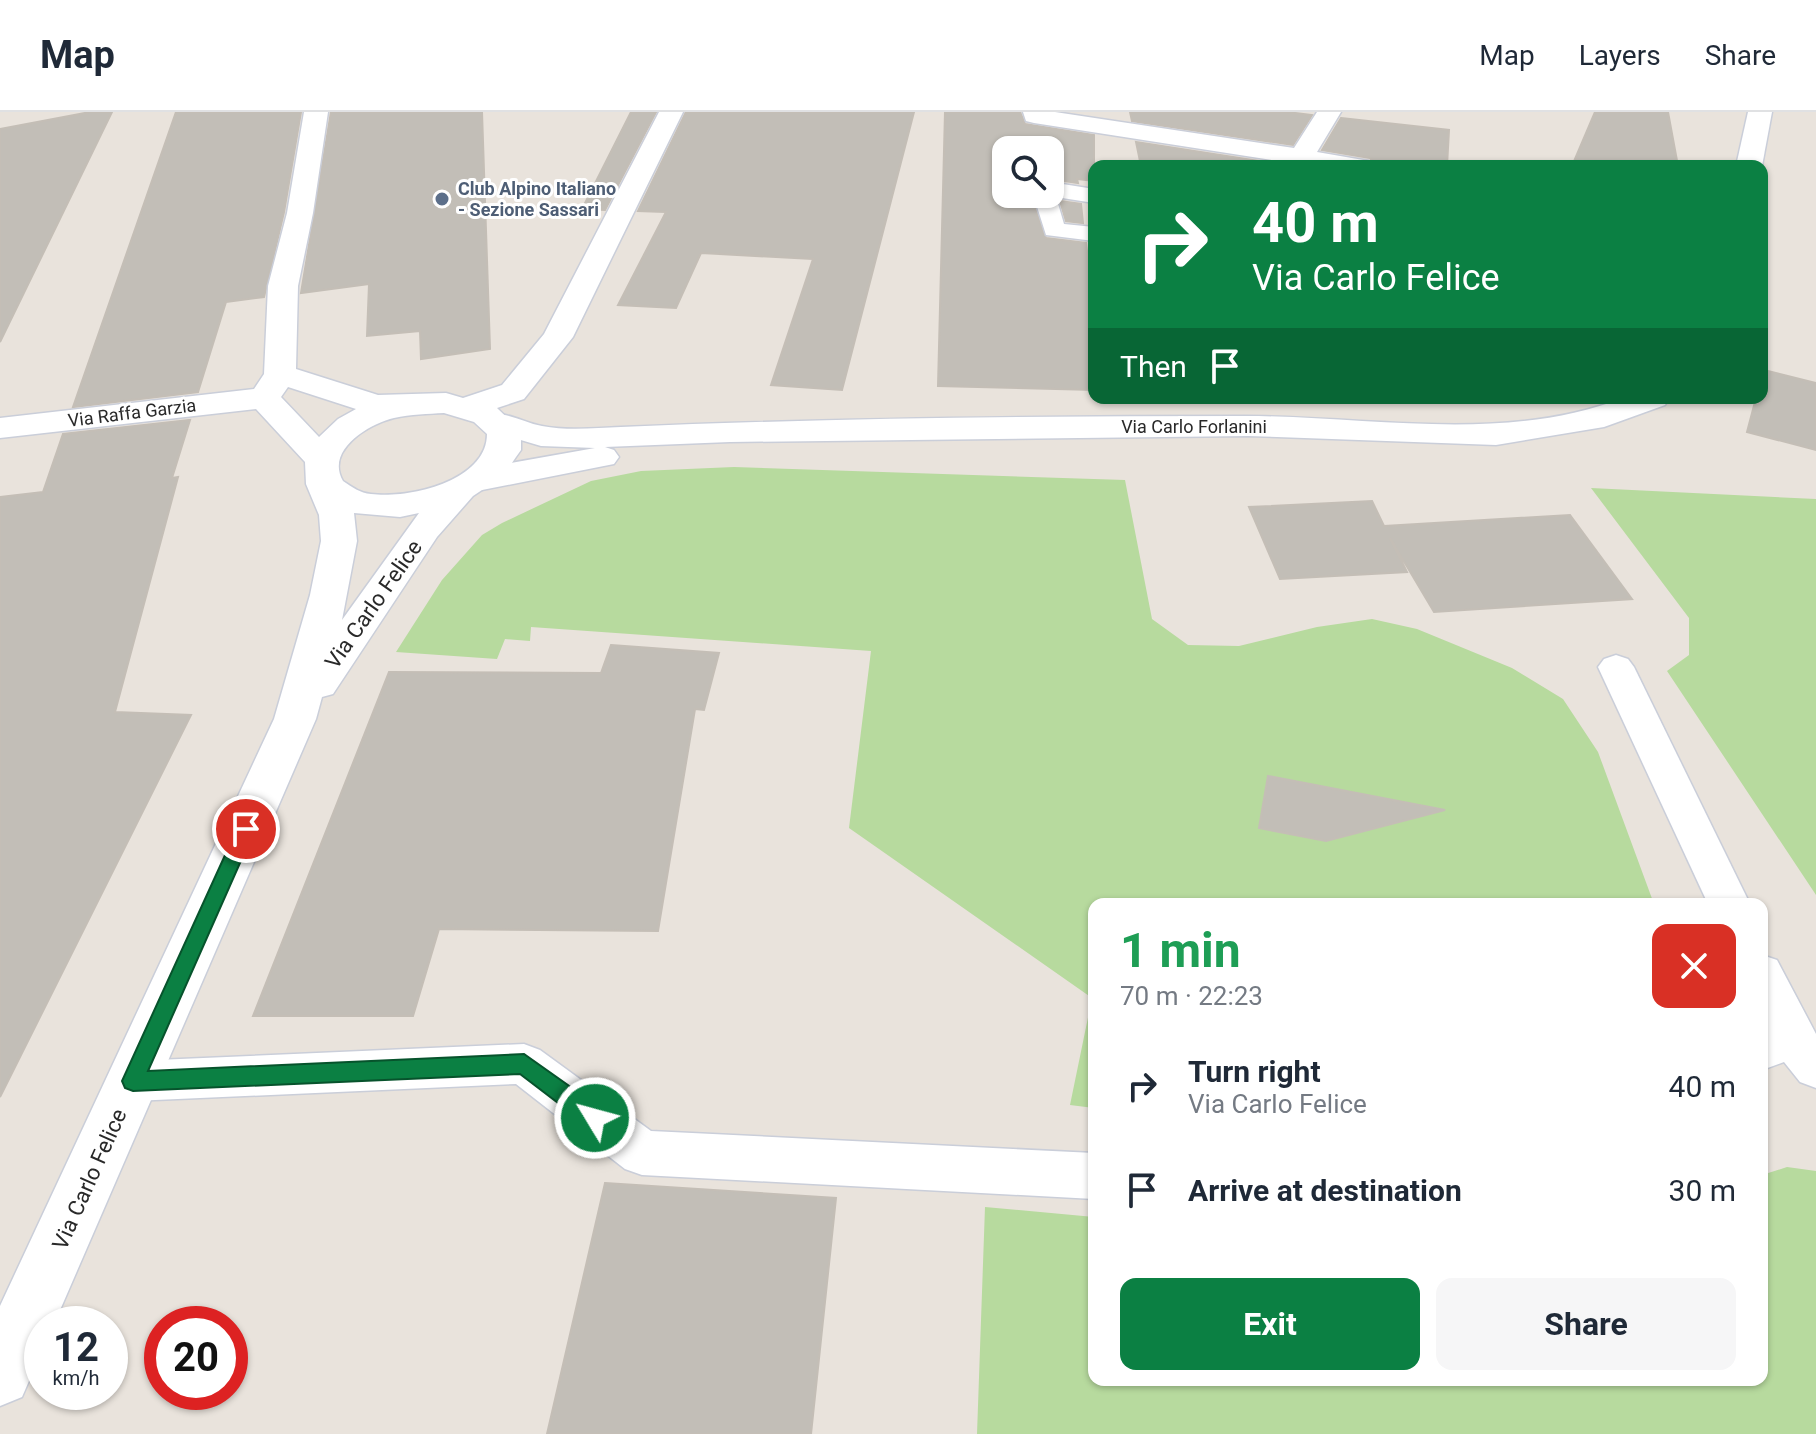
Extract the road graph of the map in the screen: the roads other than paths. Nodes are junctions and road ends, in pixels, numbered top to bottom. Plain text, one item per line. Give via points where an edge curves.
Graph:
1 (316, 112) edge
2 (671, 112) edge
3 (1035, 112) edge
4 (1329, 112) edge
5 (1760, 112) edge
6 (1302, 155) junction
7 (1326, 160) edge
8 (1750, 160) edge
9 (1064, 191) edge
10 (1088, 195) edge
11 (1048, 208) edge
12 (1088, 233) edge
13 (272, 386) junction
14 (422, 404) junction
15 (1638, 404) edge
16 (482, 414) junction
17 (0, 428) edge
18 (730, 432) junction
19 (322, 471) junction
20 (470, 486) junction
21 (1616, 667) dead end
22 (295, 719) junction
23 (1726, 898) edge
24 (1768, 990) edge
25 (1790, 1052) edge
26 (133, 1081) junction
27 (1088, 1176) edge
28 (0, 1375) edge

1 - 13 street via 283,286
2 - 16 street via 558,337 513,392
3 - 6 street via 1034,116
4 - 6 street
5 - 8 street
6 - 7 street
9 - 10 lane
11 - 12 lane via 1054,230
13 - 14 street via 376,405
13 - 17 street, Via Raffa Garzia
13 - 19 street, Via Carlo Felice
14 - 16 street
14 - 19 street via 369,416 338,435
15 - 18 street, Via Carlo Forlanini via 1604,417 1496,435 1248,426
16 - 18 street, Via Carlo Forlanini via 553,437
16 - 20 street, Via Carlo Felice via 504,435 505,449 497,465
18 - 20 street, Via Carlo Forlanini
19 - 20 street, Via Carlo Forlanini via 334,493 368,505 413,505
19 - 22 street, Via Carlo Felice via 337,515 339,541
20 - 22 street, Via Carlo Felice via 424,530
21 - 23 lane
22 - 26 street, Via Carlo Felice
24 - 25 lane
26 - 27 lane via 524,1064 642,1153
26 - 28 street, Via Carlo Felice

